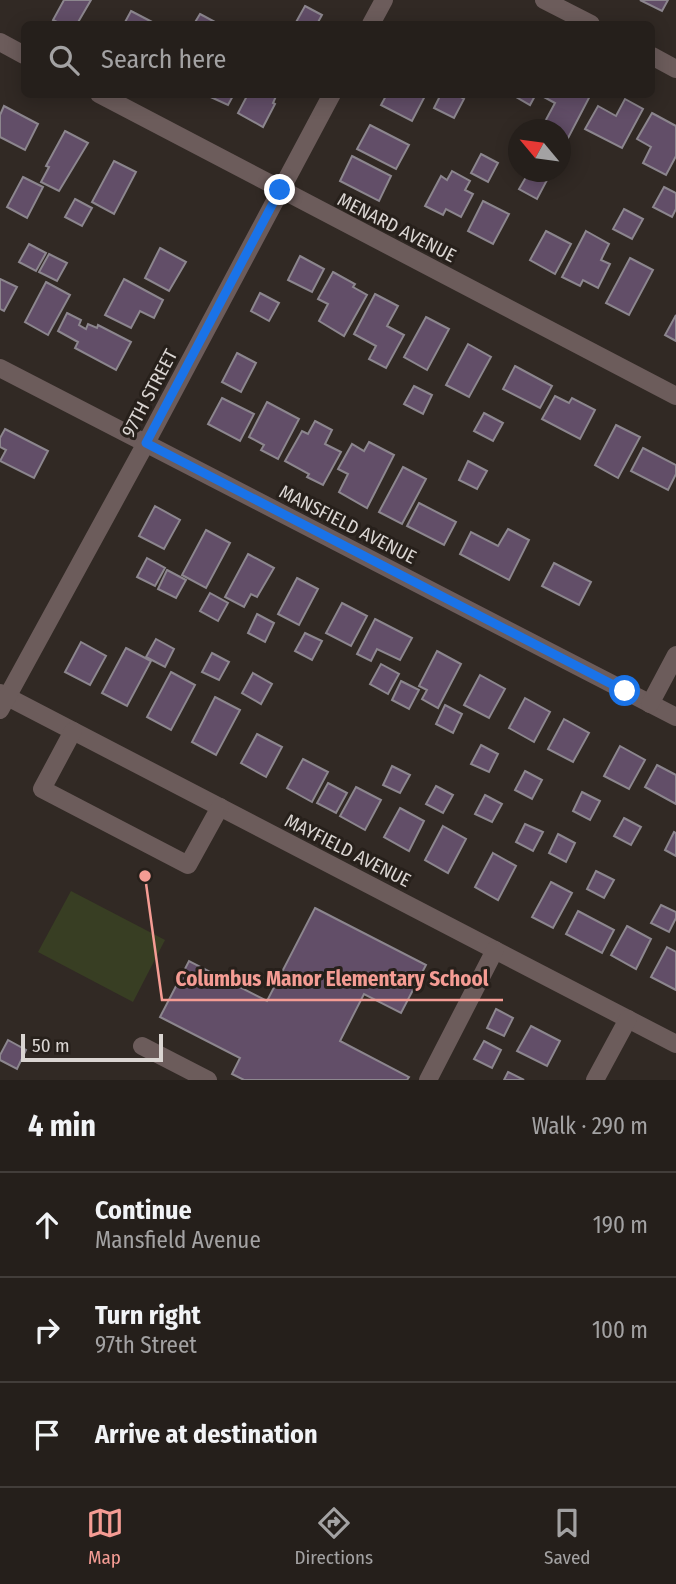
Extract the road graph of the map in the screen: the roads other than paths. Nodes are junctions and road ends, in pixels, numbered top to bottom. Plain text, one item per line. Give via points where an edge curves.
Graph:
1 (384, 0) edge
2 (544, 0) edge
3 (373, 21) edge
4 (585, 21) edge
5 (0, 42) edge
6 (21, 53) edge
7 (655, 58) edge
8 (676, 69) edge
9 (107, 98) edge
10 (330, 98) edge
11 (280, 190) junction
12 (0, 368) edge
13 (676, 396) edge
14 (146, 443) junction
15 (676, 655) edge
16 (2, 700) edge
17 (650, 704) junction
18 (676, 718) edge
19 (73, 731) junction
20 (220, 807) junction
21 (495, 950) junction
22 (628, 1019) junction
23 (676, 1044) edge
24 (142, 1045) dead end
25 (208, 1080) edge
26 (428, 1080) edge
27 (595, 1080) edge

1 - 3 street
2 - 4 street
5 - 6 street
7 - 8 street
9 - 11 street, MENARD AVENUE
10 - 11 street, 97TH STREET
11 - 13 street, MENARD AVENUE
11 - 14 street, 97TH STREET
12 - 14 street, MANSFIELD AVENUE
14 - 16 street, 97TH STREET
14 - 17 street, MANSFIELD AVENUE
15 - 17 street
16 - 19 street, MAYFIELD AVENUE
17 - 18 street, MANSFIELD AVENUE
19 - 20 street, MAYFIELD AVENUE
19 - 20 street via 42,789 164,853 188,865
20 - 21 street, MAYFIELD AVENUE
21 - 22 street, MAYFIELD AVENUE
21 - 26 street
22 - 23 street, MAYFIELD AVENUE
22 - 27 street
24 - 25 street

